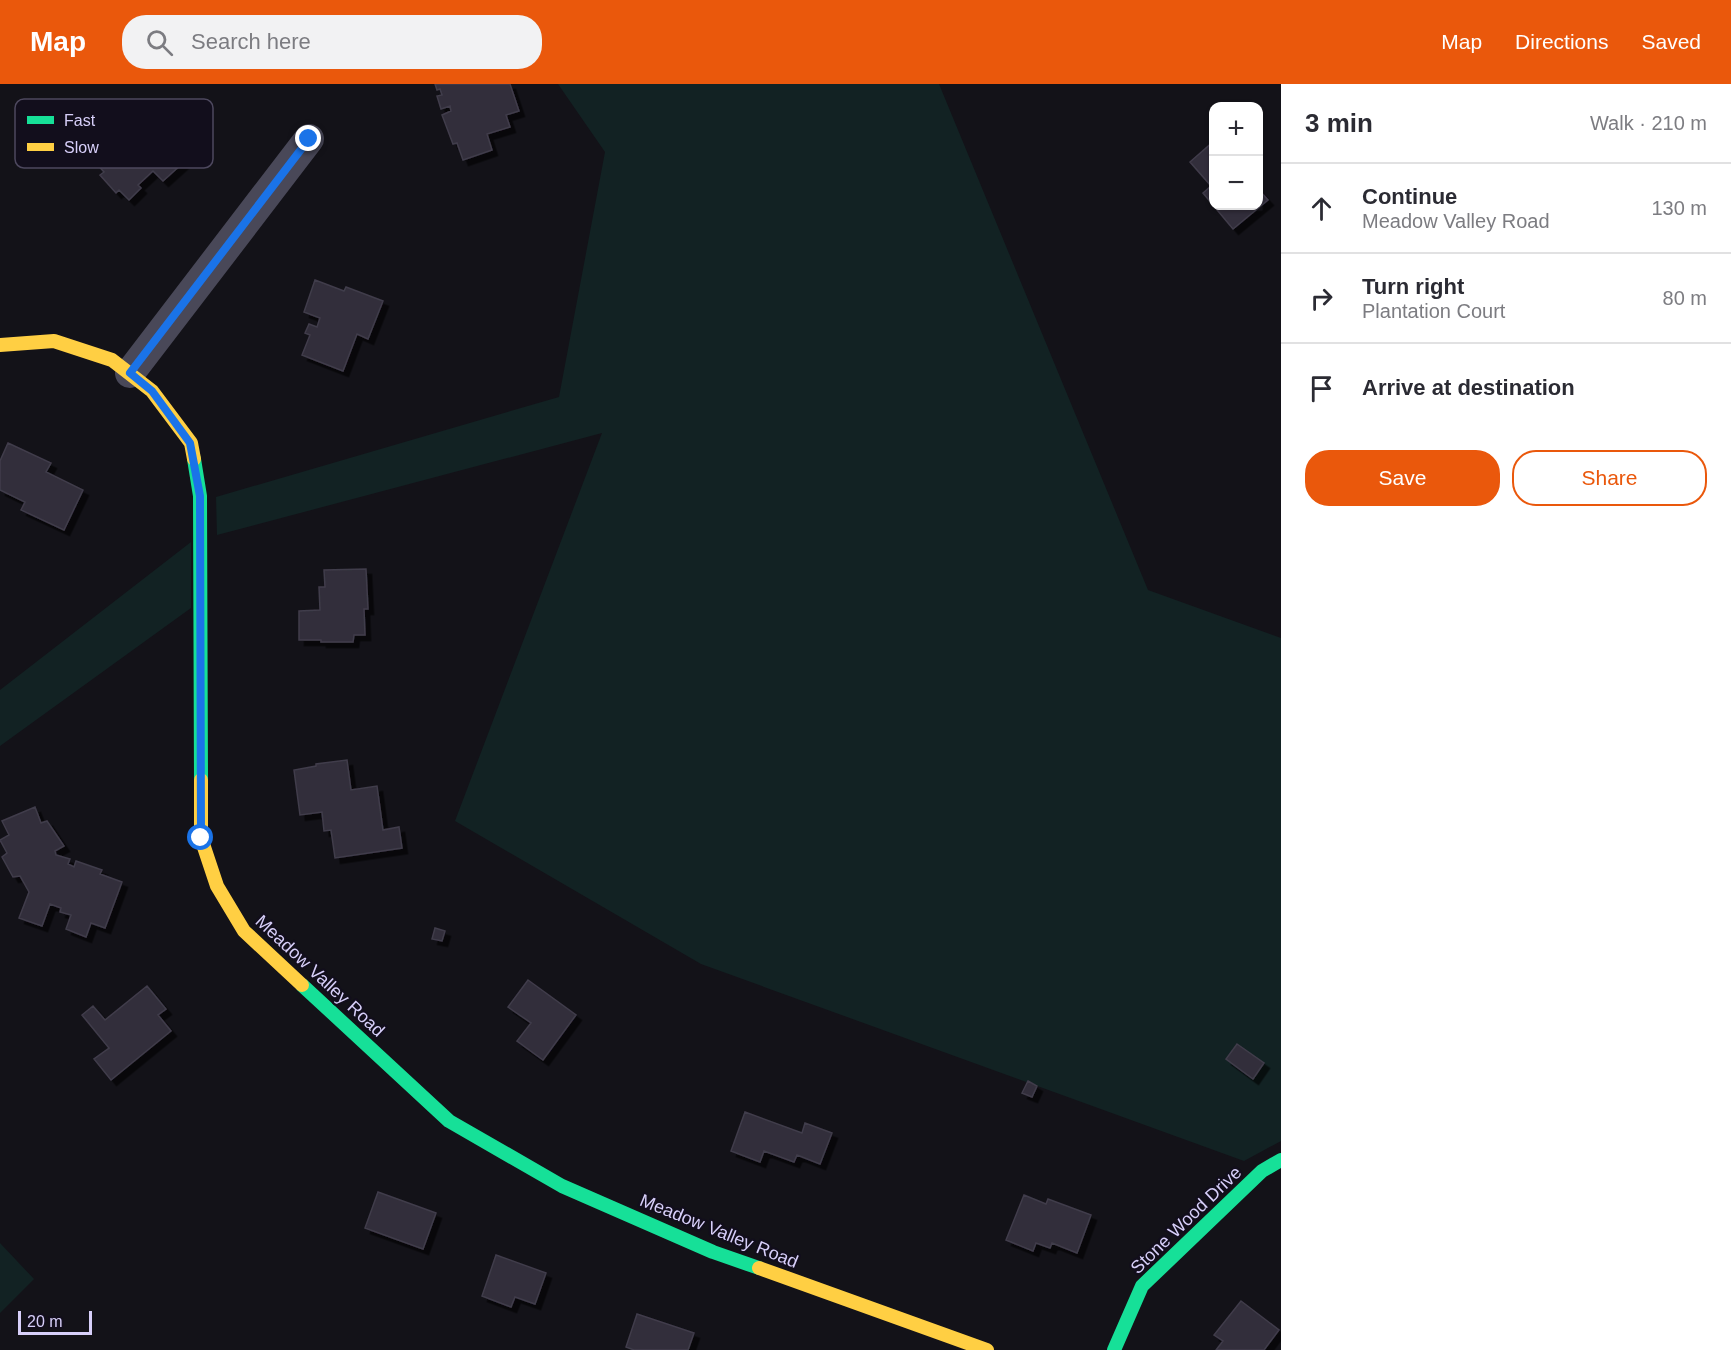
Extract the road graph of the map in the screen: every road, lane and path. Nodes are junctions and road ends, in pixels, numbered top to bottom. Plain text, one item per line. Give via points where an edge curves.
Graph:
1 (309, 139) dead end
2 (0, 345) edge
3 (130, 373) junction
4 (1281, 1160) edge
5 (987, 1350) edge
6 (1114, 1350) edge

1 - 3 street
2 - 3 street, Meadow Valley Road via 54,341 112,360
3 - 5 street, Meadow Valley Road via 152,391 190,443 200,496 201,838 217,886 244,931 449,1121 562,1186 713,1252
4 - 6 street, Stone Wood Drive via 1262,1171 1142,1286

